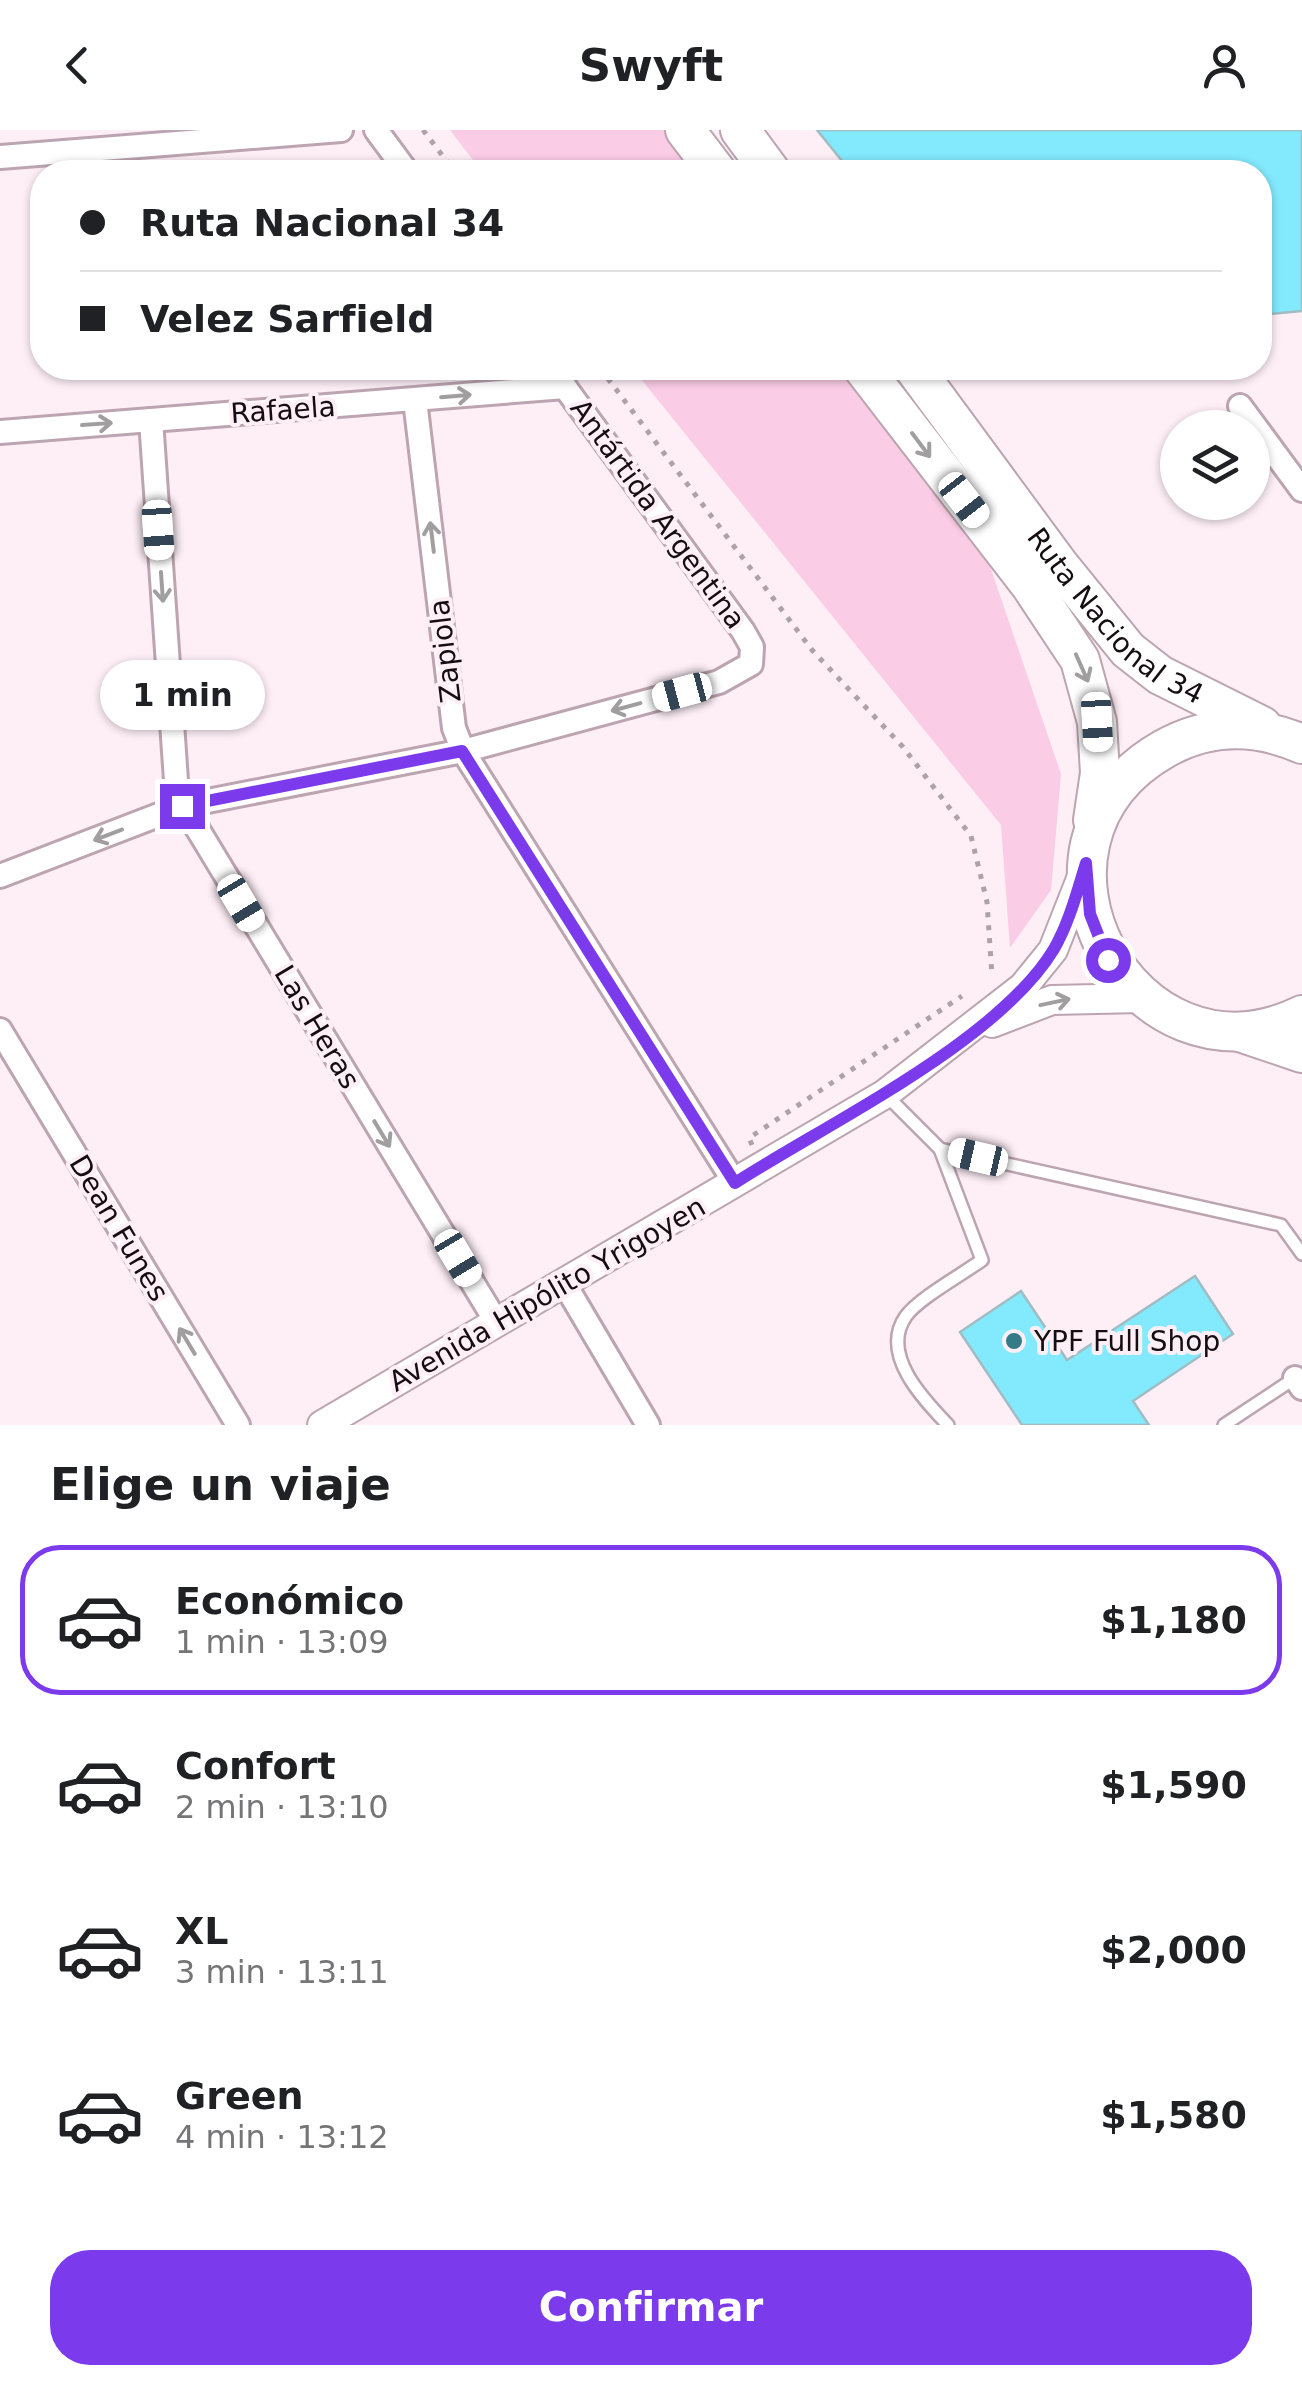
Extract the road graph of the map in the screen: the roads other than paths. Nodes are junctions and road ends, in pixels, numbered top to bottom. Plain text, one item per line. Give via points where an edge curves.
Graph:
1 (342, 130) edge
2 (376, 130) edge
3 (685, 130) edge
4 (740, 130) edge
5 (0, 156) edge
6 (398, 160) edge
7 (708, 160) edge
8 (762, 160) edge
9 (539, 380) edge
10 (560, 380) edge
11 (872, 380) edge
12 (923, 380) edge
13 (415, 400) junction
14 (1240, 406) dead end
15 (150, 420) junction
16 (0, 432) edge
17 (1302, 490) edge
18 (1290, 739) edge
19 (462, 751) junction
20 (182, 806) junction
21 (1088, 850) junction
22 (0, 876) edge
23 (1142, 998) junction
24 (1302, 1015) edge
25 (0, 1030) edge
26 (972, 1030) junction
27 (1238, 1031) junction
28 (1302, 1054) edge
29 (885, 1094) junction
30 (940, 1149) junction
31 (735, 1183) junction
32 (1302, 1254) edge
33 (564, 1283) junction
34 (497, 1323) junction
35 (1300, 1379) edge
36 (238, 1425) edge
37 (324, 1425) edge
38 (648, 1425) edge
39 (948, 1425) edge
40 (1224, 1425) edge

1 - 5 street
2 - 6 street
3 - 7 highway
4 - 8 highway
13 -> 9 street, Rafaela
10 -> 19 street, Antártida Argentina via 743,631 751,664 719,682
11 -> 21 highway, Ruta Nacional 34 via 1032,586 1080,660 1091,688 1099,756
12 - 18 highway, Ruta Nacional 34 via 1128,650 1160,675
13 - 15 street, Rafaela
19 -> 13 street, Zapiola
14 - 17 street
16 -> 15 street, Rafaela
15 -> 20 street, Las Heras via 175,785
18 - 21 highway, Ruta Nacional 34 via 1230,728 1184,738 1142,762 1110,798
19 - 20 street
19 - 31 street, Zapiola
20 -> 22 street
20 -> 34 street, Las Heras
21 - 23 highway, Ruta Nacional 34 via 1090,914 1108,960
21 - 26 street, Avenida Hipólito Yrigoyen via 1053,950 1024,987
26 -> 23 street, Avenida Hipólito Yrigoyen via 1052,1000
23 - 27 highway, Ruta Nacional 34 via 1187,1022
24 - 27 highway, Ruta Nacional 34
36 -> 25 street, Dean Funes
26 - 29 street, Avenida Hipólito Yrigoyen
27 - 28 highway, Ruta Nacional 34
29 - 30 lane
29 - 31 street, Avenida Hipólito Yrigoyen
30 - 32 lane via 1281,1225
30 - 39 lane via 982,1260 906,1316 899,1339 914,1388
31 - 33 street, Avenida Hipólito Yrigoyen
33 - 34 street, Avenida Hipólito Yrigoyen
33 - 38 street
34 - 37 street, Avenida Hipólito Yrigoyen
35 - 40 lane

